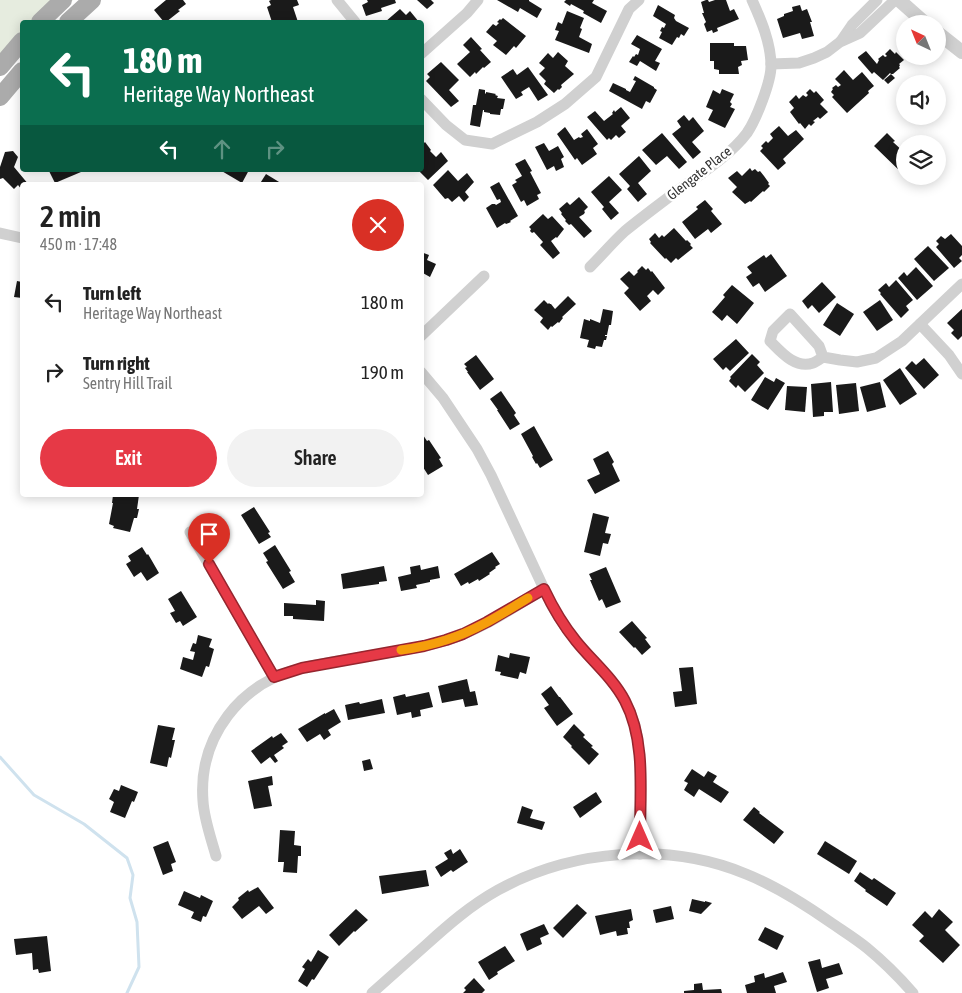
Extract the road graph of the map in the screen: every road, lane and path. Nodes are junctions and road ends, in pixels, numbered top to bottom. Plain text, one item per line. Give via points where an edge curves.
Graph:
1 (63, 0) edge
2 (92, 0) edge
3 (337, 0) edge
4 (478, 0) edge
5 (639, 0) edge
6 (752, 0) edge
7 (877, 0) edge
8 (895, 0) edge
9 (899, 0) edge
10 (916, 15) edge
11 (42, 20) edge
12 (70, 20) edge
13 (353, 20) edge
14 (866, 20) junction
15 (946, 39) edge
16 (20, 43) edge
17 (424, 51) edge
18 (962, 52) edge
19 (771, 64) junction
20 (0, 67) edge
21 (20, 73) edge
22 (0, 97) edge
23 (424, 102) edge
24 (0, 233) edge
25 (20, 238) edge
26 (590, 266) dead end
27 (484, 276) dead end
28 (962, 284) edge
29 (920, 324) junction
30 (424, 333) edge
31 (823, 357) junction
32 (962, 374) edge
33 (424, 376) edge
34 (190, 532) dead end
35 (544, 589) junction
36 (274, 677) junction
37 (640, 854) junction
38 (216, 856) dead end
39 (372, 993) edge
40 (913, 993) edge

1 - 11 main road
2 - 12 main road
3 - 13 street
4 - 17 street via 468,13
5 - 23 street via 629,10 596,77 565,104 492,144 466,140 446,126
6 - 19 street, Glengate Place via 763,27
7 - 14 street
8 - 14 street
9 - 10 street
14 - 19 street via 852,25 828,52 799,62
15 - 18 street
16 - 20 main road
19 - 26 street, Glengate Place via 767,88 747,133 730,151 624,232
21 - 22 main road
24 - 25 street
27 - 30 street
28 - 29 street
29 - 31 street via 876,358 857,362
29 - 32 street
31 - 31 street via 814,363 801,364 784,357 770,341 772,331 790,314 819,346
33 - 35 street via 477,449
34 - 36 street
35 - 36 street via 487,622 446,640 302,668
35 - 37 street via 563,624 615,686 632,718 640,753
36 - 38 street via 234,707 218,728 208,752 202,801
37 - 39 street via 567,863 534,873 498,890 454,920
37 - 40 street via 709,862 776,887 866,948

